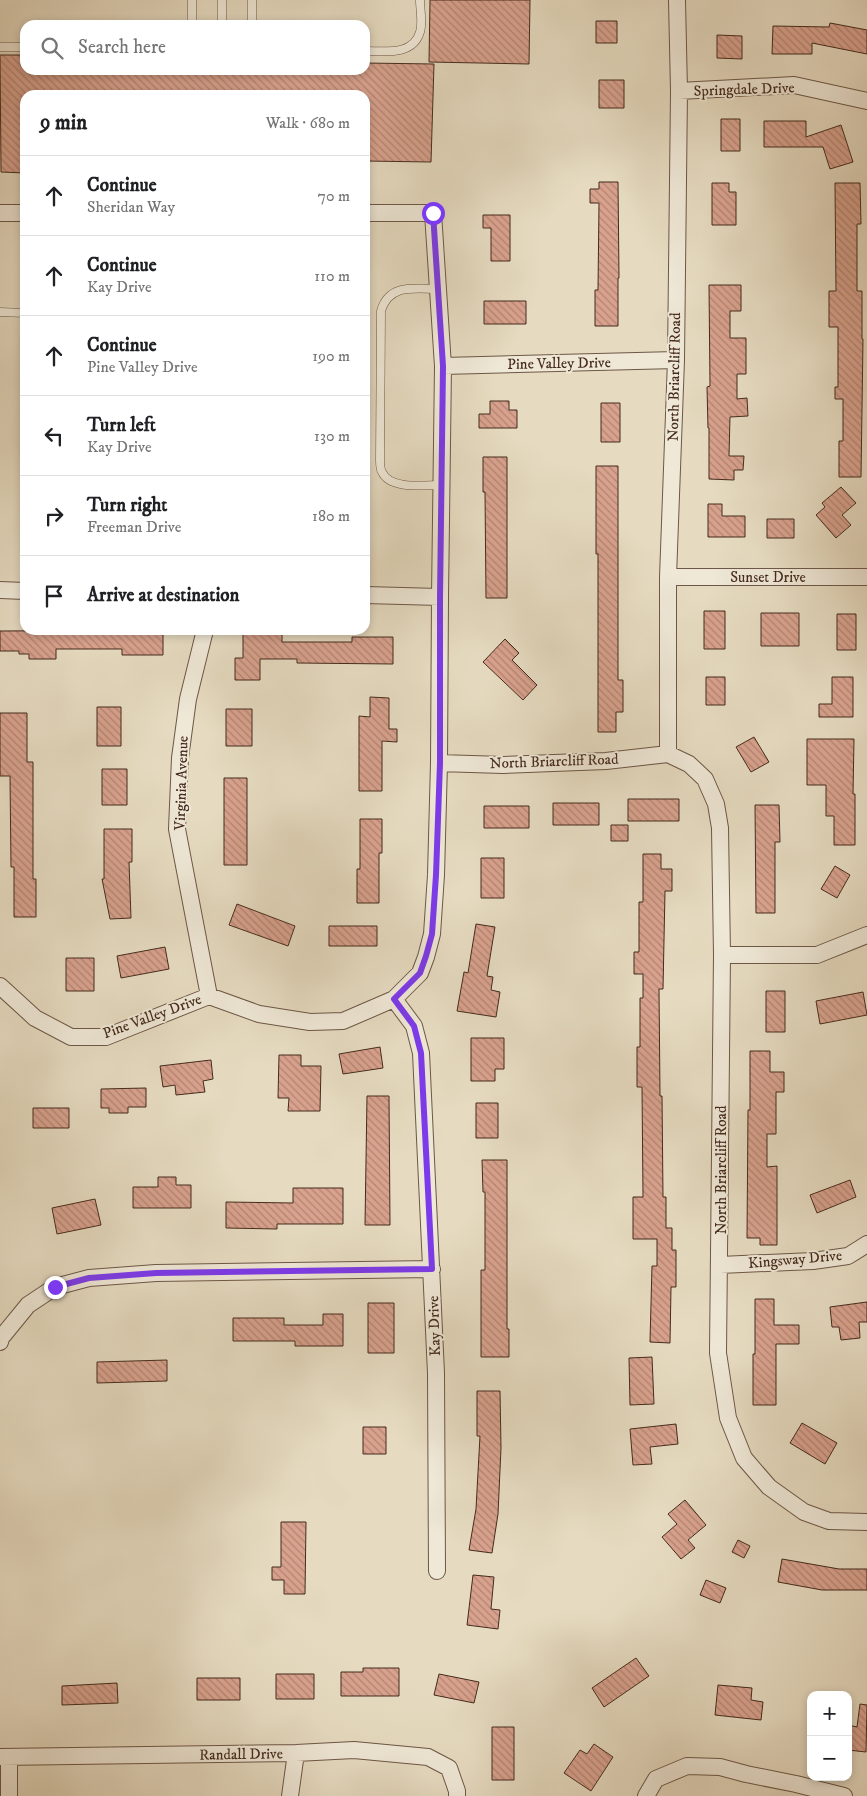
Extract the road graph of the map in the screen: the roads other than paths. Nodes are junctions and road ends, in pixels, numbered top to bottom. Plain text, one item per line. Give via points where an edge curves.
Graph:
1 (192, 0) edge
2 (222, 0) edge
3 (252, 0) edge
4 (420, 0) edge
5 (677, 0) edge
6 (192, 20) edge
7 (222, 20) edge
8 (252, 20) edge
9 (0, 47) edge
10 (20, 47) edge
11 (370, 51) edge
12 (679, 91) junction
13 (867, 101) edge
14 (0, 213) edge
15 (20, 213) edge
16 (370, 213) edge
17 (438, 289) junction
18 (0, 312) edge
19 (20, 312) edge
20 (676, 360) junction
21 (443, 366) junction
22 (441, 485) junction
23 (668, 577) junction
24 (867, 578) edge
25 (0, 590) edge
26 (20, 591) edge
27 (370, 596) edge
28 (440, 597) junction
29 (204, 635) edge
30 (668, 754) junction
31 (440, 763) junction
32 (867, 935) edge
33 (722, 955) junction
34 (0, 986) edge
35 (209, 996) junction
36 (394, 999) junction
37 (867, 1244) edge
38 (720, 1265) junction
39 (432, 1269) junction
40 (0, 1342) edge
41 (867, 1522) edge
42 (437, 1571) dead end
43 (296, 1753) junction
44 (5, 1757) edge
45 (9, 1796) edge
46 (290, 1796) edge
47 (457, 1796) edge
48 (646, 1796) edge
49 (844, 1796) edge

1 - 6 lane
2 - 7 lane
3 - 8 lane
4 - 11 lane via 420,31 413,45 400,51
5 - 12 street, North Briarcliff Road
9 - 10 lane
12 - 13 street, Springdale Drive via 794,85
12 - 20 street, North Briarcliff Road
14 - 15 street
16 - 17 street via 433,213
17 - 21 street
17 - 22 lane via 405,289 393,293 384,302 381,311 380,460 381,472 388,481 402,485
18 - 19 lane
20 - 21 street, Pine Valley Drive
20 - 23 street, North Briarcliff Road
21 - 22 street
22 - 28 street
23 - 24 street, Sunset Drive
23 - 30 street, North Briarcliff Road
25 - 26 street
27 - 28 street
28 - 31 street, Pine Valley Drive
29 - 35 street, Virginia Avenue via 188,699 180,758 177,829
30 - 31 street, North Briarcliff Road via 606,761
30 - 33 street, North Briarcliff Road via 689,764 705,779 716,804 720,828
31 - 36 street, Pine Valley Drive via 432,934 420,973
32 - 33 street via 817,955
33 - 38 street, North Briarcliff Road
34 - 35 street, Pine Valley Drive via 35,1018 71,1036 106,1036
35 - 36 street, Pine Valley Drive via 259,1014 310,1022 344,1021
36 - 39 street, Kay Drive via 414,1026 421,1053
37 - 38 street, Kingsway Drive via 848,1256 813,1261
38 - 41 street, North Briarcliff Road via 718,1353 728,1418 744,1458 770,1487 804,1512 829,1521
39 - 40 street via 156,1273 89,1278 55,1287 28,1305
39 - 42 street, Kay Drive
43 - 44 street, Randall Drive
43 - 46 street
43 - 47 street, Randall Drive via 354,1750 428,1757 449,1768
44 - 45 street
48 - 49 street via 656,1779 687,1766 720,1767

